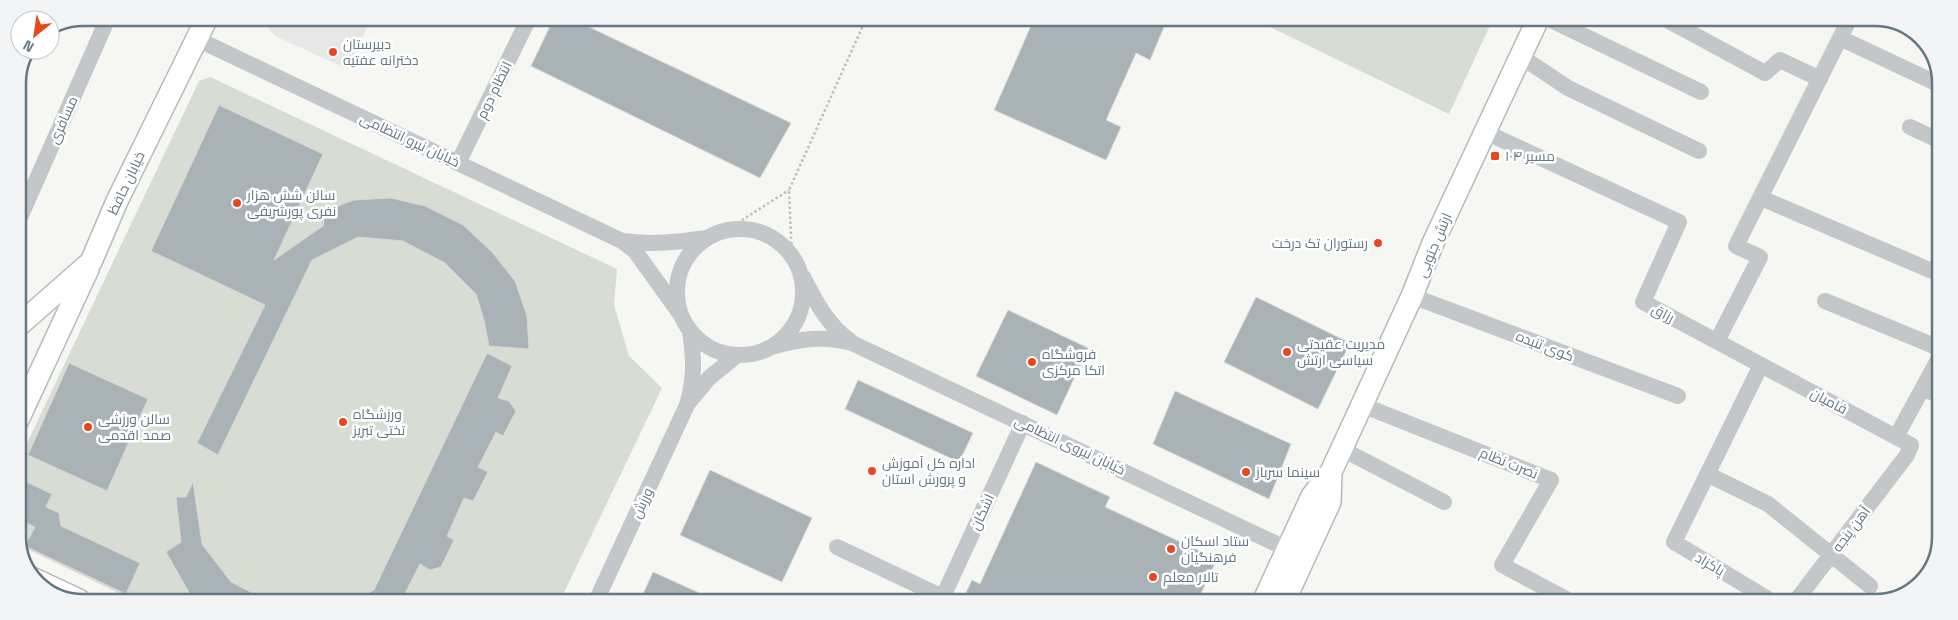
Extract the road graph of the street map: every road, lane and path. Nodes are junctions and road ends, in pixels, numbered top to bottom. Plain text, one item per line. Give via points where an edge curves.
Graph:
1 (104, 26) edge
2 (203, 26) edge
3 (525, 26) edge
4 (862, 26) edge
5 (1535, 26) edge
6 (1564, 26) edge
7 (1678, 26) edge
8 (1846, 26) edge
9 (1840, 38) junction
10 (197, 39) junction
11 (1520, 56) junction
12 (1820, 79) junction
13 (1932, 81) edge
14 (1701, 92) dead end
15 (1910, 127) dead end
16 (1485, 132) junction
17 (1932, 137) edge
18 (1699, 151) dead end
19 (458, 163) junction
20 (789, 190) junction
21 (1761, 198) junction
22 (26, 201) edge
23 (725, 231) junction
24 (708, 238) junction
25 (622, 241) junction
26 (91, 262) junction
27 (795, 264) junction
28 (1932, 271) edge
29 (1412, 296) junction
30 (1825, 301) dead end
31 (681, 315) junction
32 (26, 319) edge
33 (690, 331) junction
34 (1717, 341) junction
35 (852, 343) junction
36 (1932, 345) edge
37 (771, 347) junction
38 (737, 355) junction
39 (1761, 365) junction
40 (1931, 392) edge
41 (1678, 396) dead end
42 (26, 403) edge
43 (687, 405) junction
44 (1362, 405) junction
45 (1023, 423) junction
46 (1896, 437) junction
47 (1342, 448) junction
48 (1331, 472) junction
49 (1707, 474) junction
50 (1444, 502) dead end
51 (837, 547) dead end
52 (1287, 549) junction
53 (1831, 555) junction
54 (1870, 586) dead end
55 (599, 594) edge
56 (933, 594) edge
57 (948, 594) edge
58 (1267, 594) edge
59 (1288, 594) edge
60 (1557, 594) edge
61 (1760, 594) edge
62 (1801, 594) edge

1 - 22 street, مسافری
2 - 10 main road, خیابان حافظ
3 - 19 street, انتظام دوم
4 - 20 path
5 - 11 main road, ارتش جنوبی
6 - 14 street
7 - 12 street via 1765,73 1780,60
8 - 9 street
9 - 12 street
9 - 13 street
10 - 19 street, خیابان نیرو انتظامی
10 - 26 main road, خیابان حافظ via 121,193
11 - 16 main road, ارتش جنوبی
11 - 18 street via 1568,88
12 - 21 street
15 - 17 street
16 - 29 main road, ارتش جنوبی
16 - 34 street, رزاق via 1679,222 1643,302
19 - 25 street, خیابان نیرو انتظامی
20 - 23 path
20 - 27 path
21 - 28 street
21 - 34 street via 1736,246 1760,257
23 - 24 street
23 - 27 street via 742,229 760,233 776,241
24 - 25 street, خیابان نیرو انتظامی via 670,243
24 - 31 street via 683,263 677,289
25 - 31 street, خیابان نیرو انتظامی via 634,251
26 - 32 main road, خیابان حافظ
26 - 42 main road
27 - 35 street, خیابان نیروی انتظامی via 820,310 838,333
27 - 37 street via 802,286 802,304 796,321
29 - 41 street, کوی تنیده
29 - 44 main road, ارتش جنوبی
30 - 36 street
31 - 33 street
33 - 38 street via 719,352
33 - 43 street, ورزش via 694,370
34 - 39 street, رزاق
35 - 37 street, خیابان نیروی انتظامی via 823,337
35 - 45 street, خیابان نیروی انتظامی
37 - 38 street
38 - 43 street, ورزش via 709,378
39 - 46 street, فامیان
39 - 49 street
40 - 46 street
43 - 55 street, ورزش
44 - 47 main road, ارتش جنوبی
44 - 60 street, نصرت نظام via 1551,480 1502,565
45 - 52 street, خیابان نیروی انتظامی
45 - 57 street, اشکان
46 - 53 street, آهن پنجه via 1911,445 1907,455
47 - 48 main road, ارتش جنوبی
47 - 50 street
48 - 52 main road, ارتش جنوبی via 1312,496
48 - 59 main road, ارتش جنوبی via 1330,502
49 - 53 street via 1768,504
49 - 61 street, پاکزاد via 1674,542
51 - 56 street
52 - 58 main road, ارتش جنوبی
53 - 54 street
53 - 62 street, آهن پنجه

